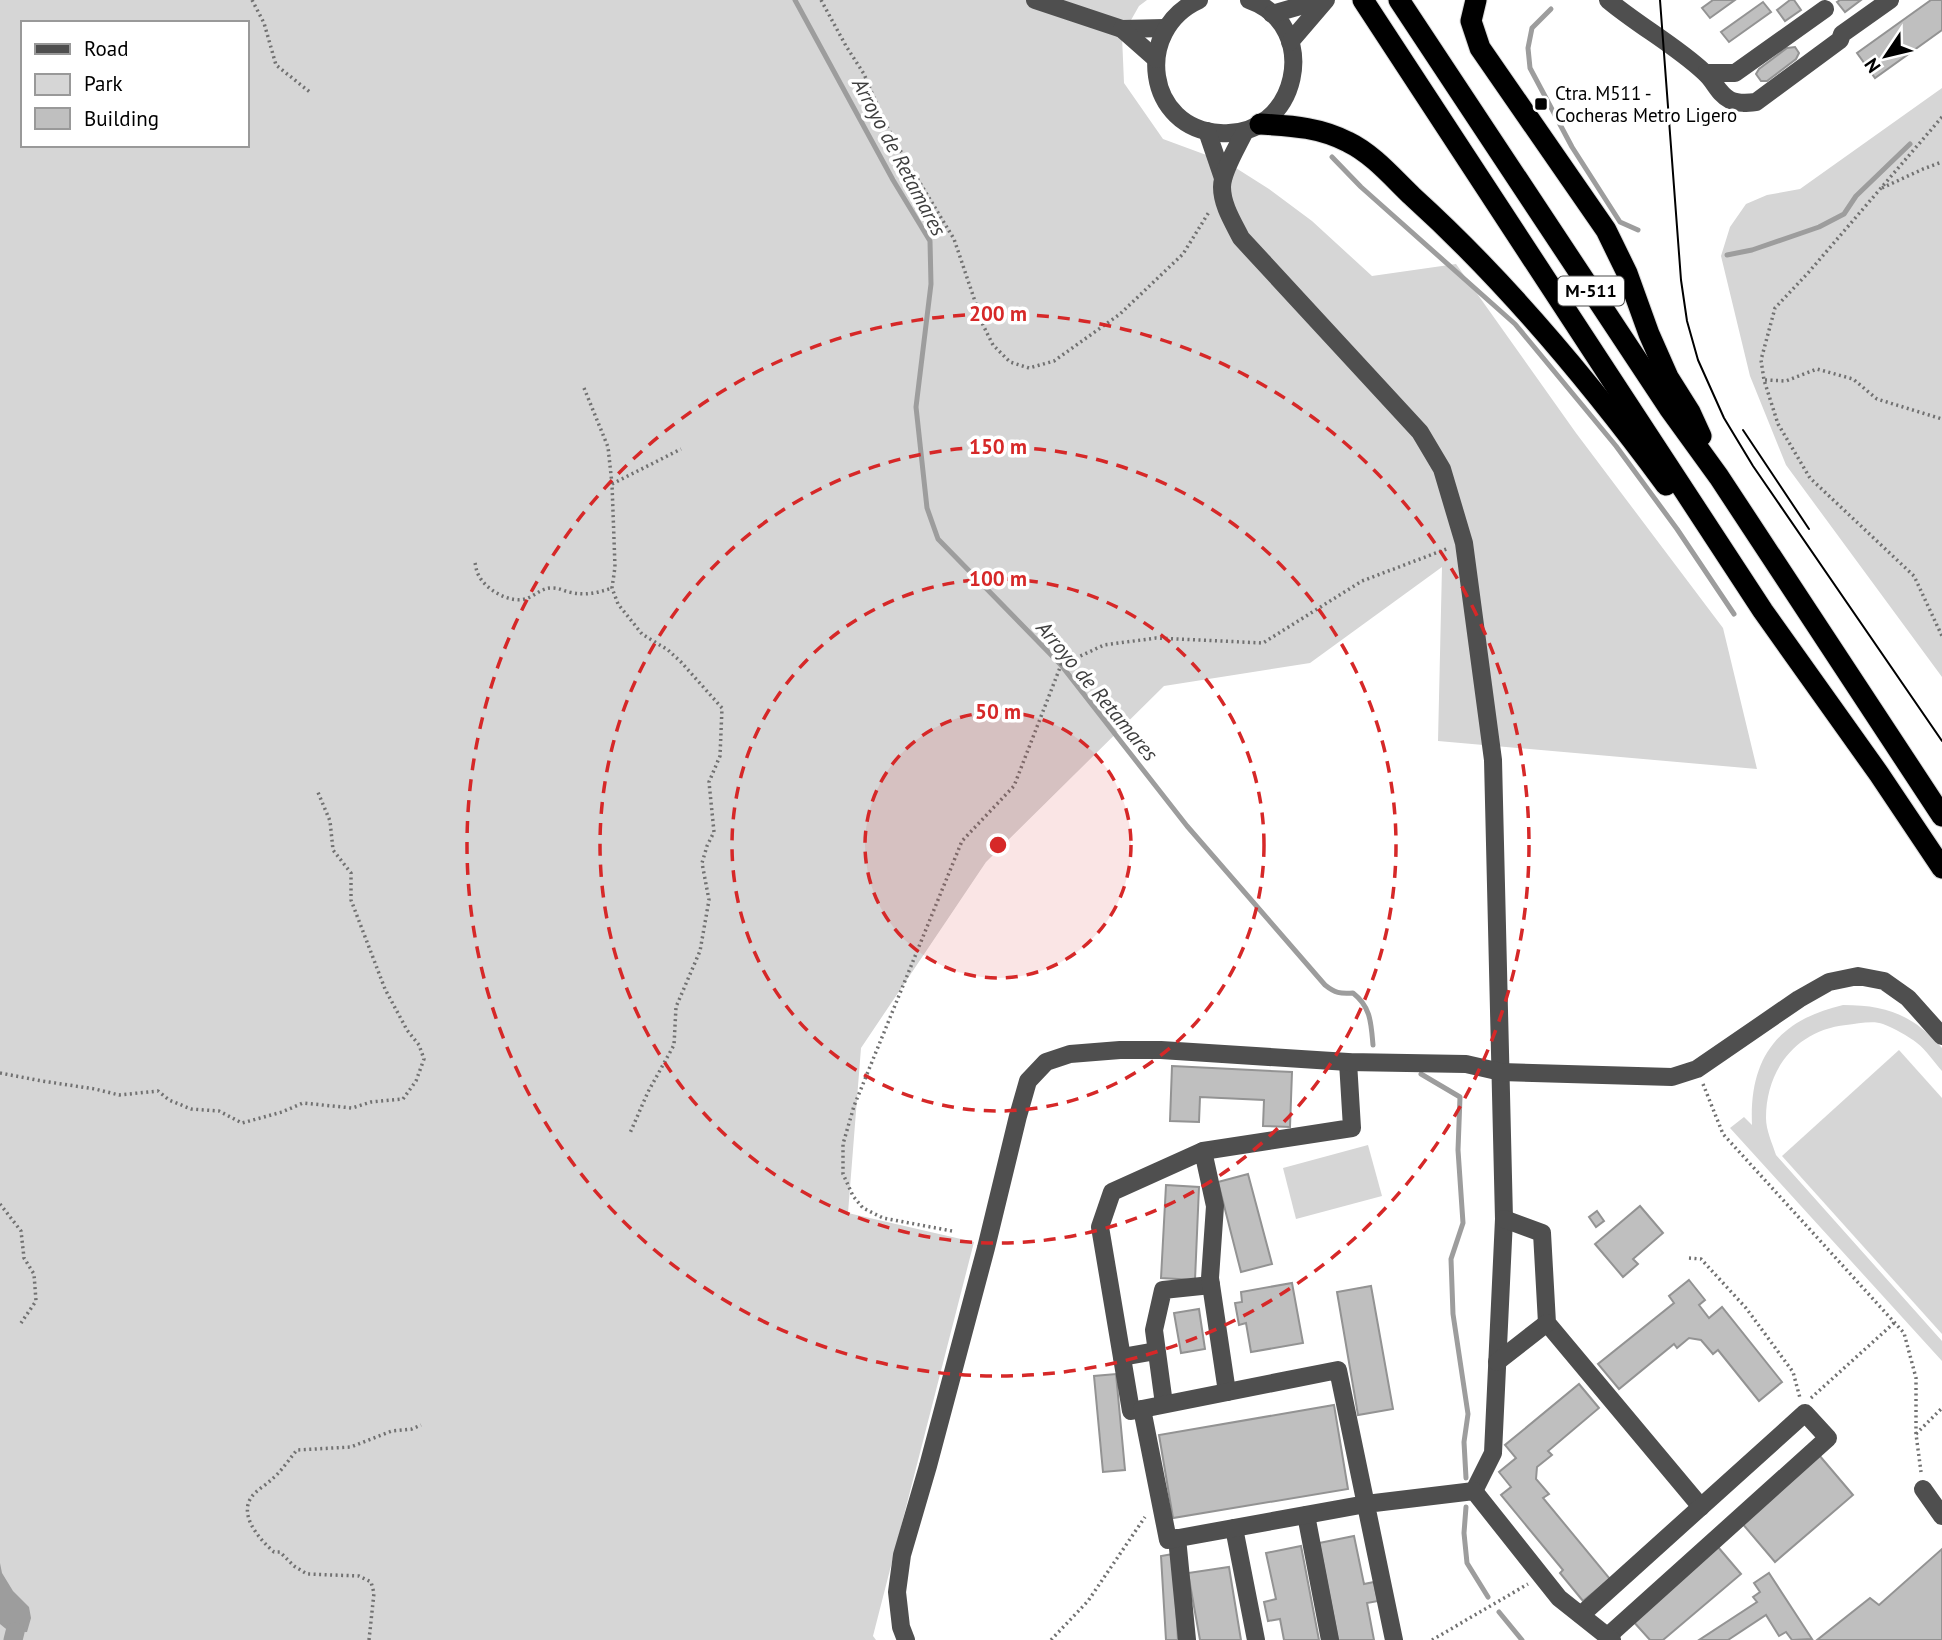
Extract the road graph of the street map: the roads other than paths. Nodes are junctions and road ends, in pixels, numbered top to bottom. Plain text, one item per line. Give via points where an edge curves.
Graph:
1 (1035, 0) edge
2 (1199, 0) edge
3 (1249, 0) edge
4 (1324, 0) edge
5 (1363, 0) edge
6 (1399, 0) edge
7 (1476, 0) edge
8 (1608, 0) edge
9 (1890, 0) edge
10 (1822, 5) edge
11 (1272, 14) junction
12 (1166, 28) junction
13 (1122, 29) junction
14 (1842, 34) junction
15 (1290, 42) junction
16 (1156, 59) junction
17 (1706, 73) junction
18 (1253, 127) junction
19 (1207, 131) junction
20 (1222, 183) junction
21 (1719, 477) junction
22 (1763, 611) junction
23 (1942, 816) edge
24 (1942, 868) edge
25 (1942, 1036) edge
26 (1348, 1062) junction
27 (1501, 1072) junction
28 (1203, 1151) junction
29 (1504, 1219) junction
30 (1212, 1285) junction
31 (1548, 1323) junction
32 (1156, 1350) junction
33 (1122, 1357) junction
34 (1497, 1363) junction
35 (1227, 1392) junction
36 (1164, 1405) junction
37 (1142, 1409) junction
38 (1923, 1489) road end
39 (1474, 1492) junction
40 (1366, 1504) junction
41 (1701, 1507) junction
42 (1306, 1515) junction
43 (1942, 1516) edge
44 (1234, 1528) junction
45 (1177, 1538) junction
46 (1581, 1615) junction
47 (1610, 1638) edge
48 (906, 1640) edge
49 (1187, 1640) edge
50 (1256, 1640) edge
51 (1330, 1640) edge
52 (1394, 1640) edge

1 - 13 street
2 - 12 street via 1180,11
3 - 11 street
4 - 11 street
4 - 15 street
5 - 22 highway, M-511
6 - 21 highway, M-511
7 - 21 highway via 1471,21 1480,48 1606,230 1668,377 1690,412
8 - 17 street
9 - 14 street
10 - 14 street
10 - 17 street via 1735,73
11 - 15 street
12 - 13 street
12 - 16 street
13 - 16 street
14 - 17 street via 1756,102 1727,99
15 - 18 street via 1294,65 1290,88 1273,114
16 - 19 street via 1158,83 1168,105 1179,117
18 - 19 street via 1220,134
18 - 20 street
18 - 22 highway via 1305,126 1339,137 1360,148 1447,227 1617,418
19 - 20 street
20 - 27 street via 1226,207 1241,238 1420,432 1443,470 1464,543 1493,760
21 - 23 highway, M-511
22 - 24 highway, M-511
25 - 27 street via 1908,998 1884,981 1858,976 1829,982 1697,1069 1672,1077
26 - 27 street via 1466,1064
26 - 28 street via 1352,1128
26 - 48 street via 1119,1050 1070,1054 1046,1062 1028,1081 902,1555 897,1592
27 - 29 street
28 - 30 street via 1215,1206
28 - 33 street via 1112,1192 1100,1227
29 - 31 street via 1542,1233
29 - 34 street
30 - 32 street via 1163,1290 1154,1330
30 - 35 street
31 - 34 street
31 - 41 street
32 - 33 street
32 - 36 street
33 - 37 street via 1131,1411
34 - 39 street via 1493,1453
35 - 36 street
35 - 40 street via 1338,1370
36 - 37 street
37 - 45 street via 1168,1540
38 - 43 street
39 - 40 street
39 - 46 street via 1559,1598
40 - 42 street
40 - 52 street
41 - 46 street
41 - 47 street via 1808,1405 1828,1438
42 - 44 street
42 - 51 street
44 - 45 street
44 - 50 street
45 - 49 street
46 - 47 street

